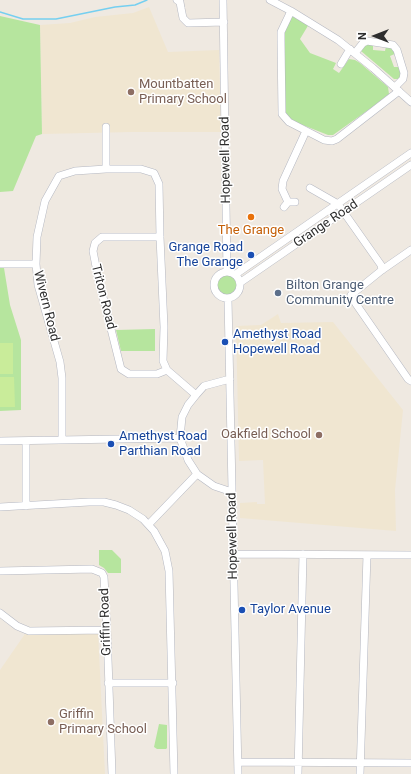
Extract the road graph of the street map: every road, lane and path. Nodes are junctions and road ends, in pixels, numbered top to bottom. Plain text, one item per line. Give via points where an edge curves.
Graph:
1 (177, 0) edge
2 (223, 0) edge
3 (270, 0) edge
4 (291, 11) junction
5 (224, 22) junction
6 (353, 51) junction
7 (341, 64) dead end
8 (397, 89) junction
9 (411, 102) edge
10 (106, 127) dead end
11 (306, 131) junction
12 (411, 152) edge
13 (411, 165) edge
14 (106, 169) junction
15 (310, 188) dead end
16 (289, 204) dead end
17 (338, 204) junction
18 (344, 211) junction
19 (160, 237) junction
20 (411, 250) edge
21 (0, 264) edge
22 (36, 264) junction
23 (382, 270) junction
24 (227, 272) junction
25 (236, 274) junction
26 (241, 282) junction
27 (228, 299) junction
28 (167, 370) junction
29 (230, 380) junction
30 (411, 381) edge
31 (196, 395) junction
32 (180, 438) junction
33 (26, 440) junction
34 (62, 440) junction
35 (0, 441) edge
36 (197, 474) junction
37 (232, 492) junction
38 (26, 506) junction
39 (0, 507) edge
40 (149, 524) junction
41 (234, 554) junction
42 (303, 554) junction
43 (367, 555) junction
44 (411, 555) edge
45 (0, 571) edge
46 (0, 613) edge
47 (107, 630) junction
48 (108, 683) junction
49 (173, 683) junction
50 (298, 761) junction
51 (238, 762) junction
52 (360, 762) junction
53 (411, 763) edge
54 (112, 774) edge
55 (174, 774) edge
56 (238, 774) edge
57 (298, 774) edge
58 (360, 774) edge

1 - 5 street via 182,8 182,18 188,23
2 - 5 street, Hopewell Road
3 - 4 street
4 - 6 street
4 - 11 street via 281,32 282,114 289,122
5 - 24 street, Hopewell Road
6 - 7 street
6 - 8 street
6 - 8 street via 367,41 393,45 404,73
8 - 9 street
8 - 11 street via 337,139 324,140
10 - 14 street
11 - 16 street via 282,181 282,189
12 - 17 street, Grange Road
13 - 18 street, Grange Road
14 - 19 street, Wivern Road via 141,169 154,174 159,184
14 - 22 street, Wivern Road via 75,171 60,176 46,201 36,237
15 - 17 street, Grange Road
17 - 18 street
17 - 25 street, Grange Road
18 - 23 street
18 - 26 street, Grange Road
19 - 28 street, Wivern Road via 163,361
19 - 28 street, Triton Road via 102,237 95,243 93,251 121,370 129,374 157,374
20 - 23 street
21 - 22 street
22 - 34 street, Wivern Road via 38,285 60,362
23 - 30 street via 351,295
24 - 25 street
24 - 27 street via 216,277 214,285 220,296
25 - 26 street
26 - 27 street via 238,293
27 - 29 street, Hopewell Road
28 - 31 street
29 - 31 street via 204,386
29 - 37 street, Hopewell Road
31 - 32 street via 182,417
32 - 34 street
32 - 36 street via 188,460
33 - 34 street
33 - 35 street
33 - 38 street
36 - 37 street via 214,486
36 - 40 street
37 - 41 street, Hopewell Road
38 - 39 street
38 - 40 street via 104,502 122,507
40 - 49 street via 165,551 169,571
41 - 42 street
41 - 51 street, Hopewell Road
42 - 43 street
42 - 50 street
43 - 44 street
43 - 52 street
45 - 47 street, Griffin Road via 97,570 102,573 105,581
46 - 47 street via 16,626 29,631
47 - 48 street, Griffin Road
48 - 49 street
48 - 54 street, Griffin Road
49 - 55 street
50 - 51 street
50 - 52 street
50 - 57 street
51 - 56 street, Hopewell Road
52 - 53 street
52 - 58 street

